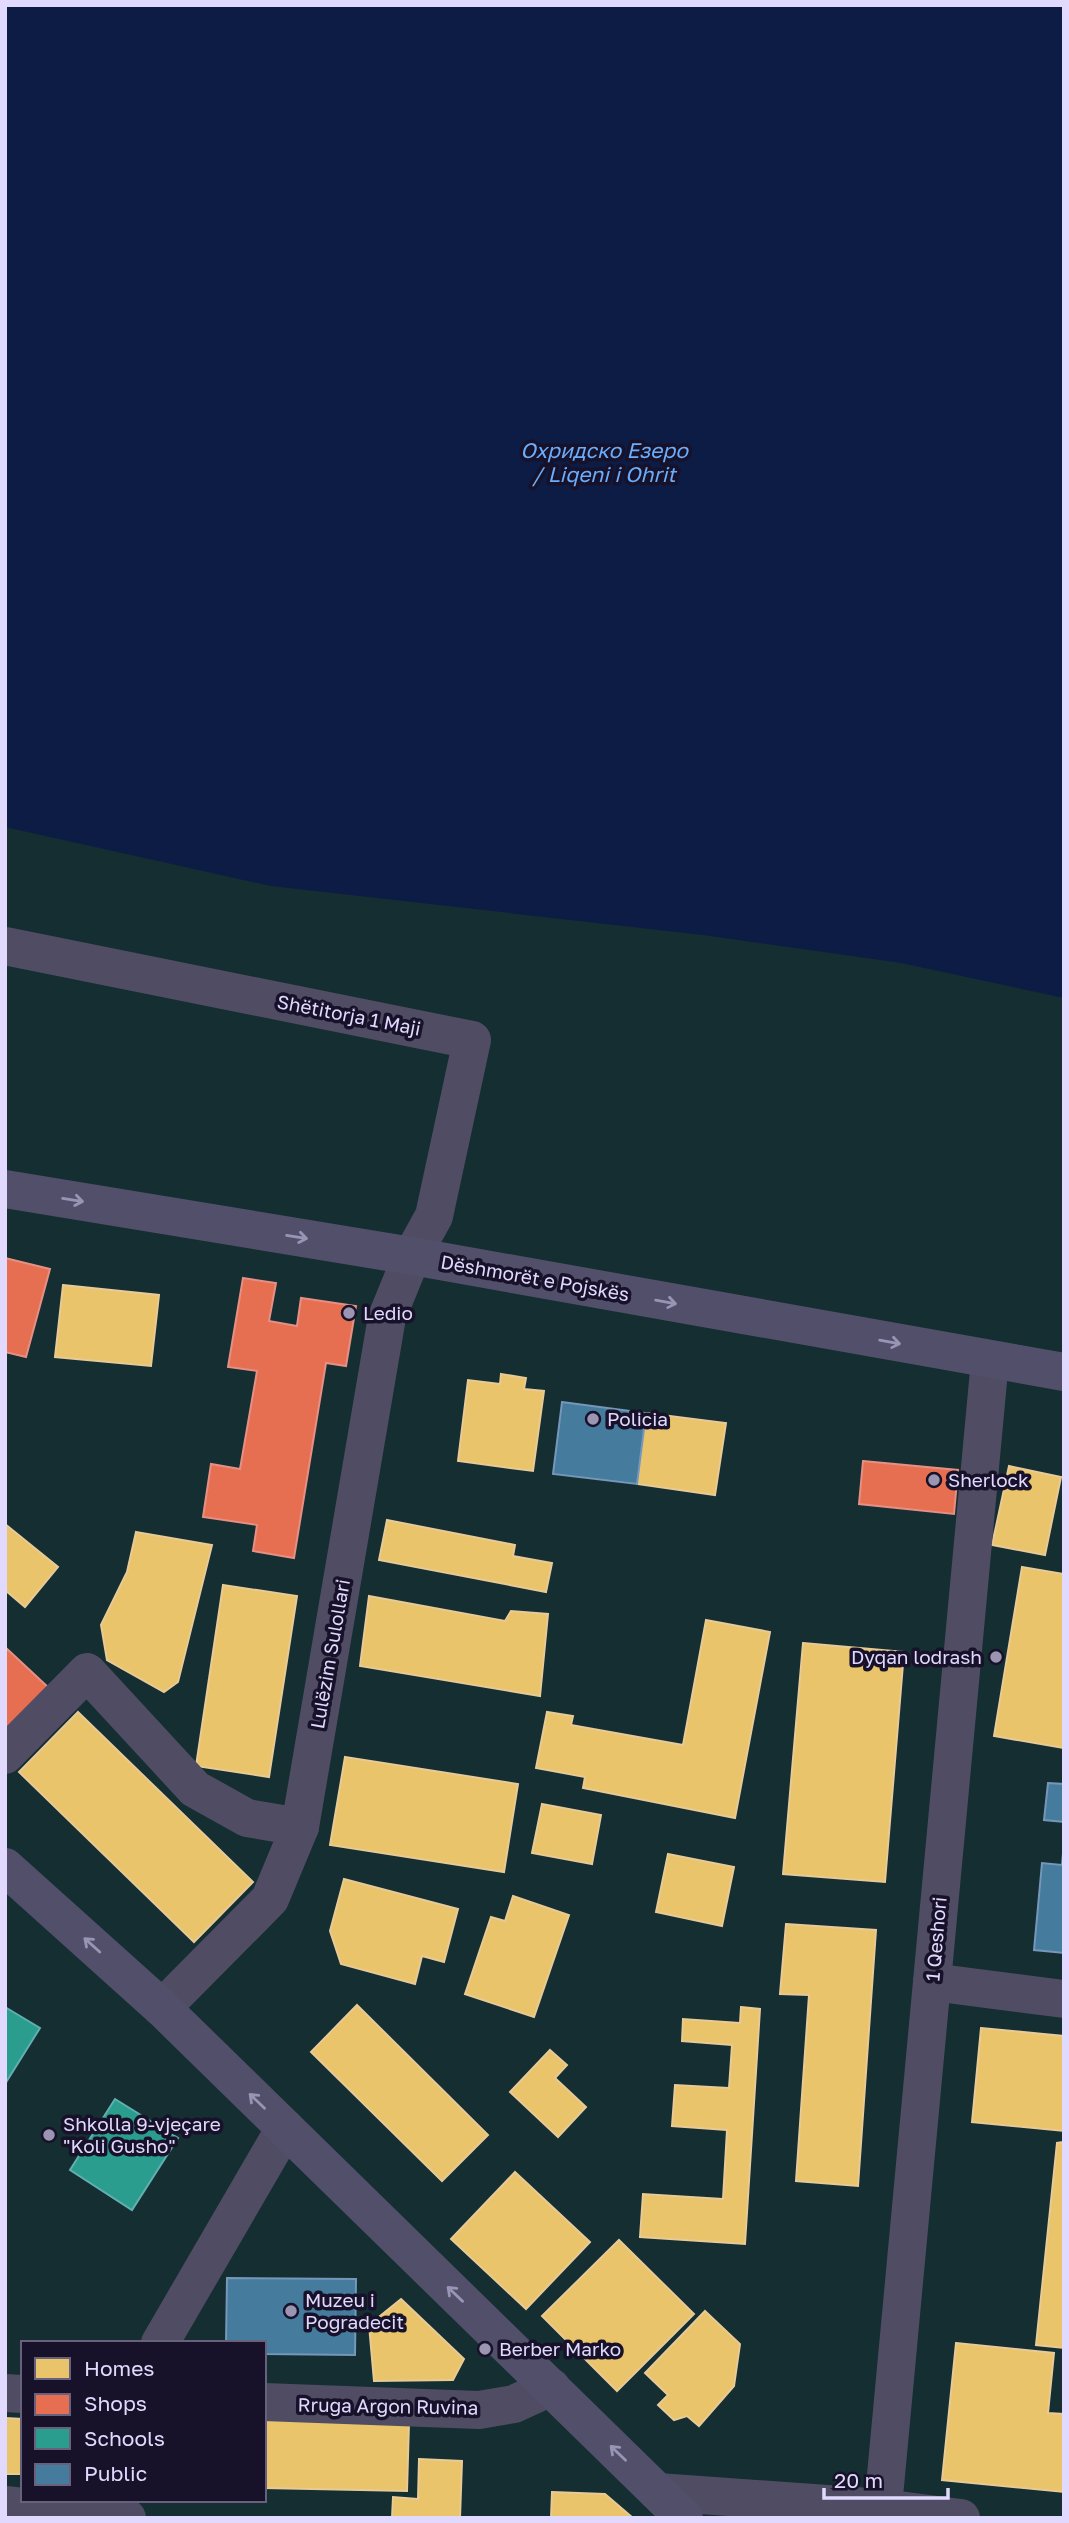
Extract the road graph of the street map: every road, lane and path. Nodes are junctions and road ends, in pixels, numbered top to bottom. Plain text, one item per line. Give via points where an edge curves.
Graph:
1 (5, 946) edge
2 (5, 1189) edge
3 (412, 1256) junction
4 (990, 1360) junction
5 (1064, 1372) edge
6 (5, 1755) edge
7 (300, 1827) junction
8 (5, 1867) edge
9 (932, 1982) junction
10 (1064, 1998) edge
11 (162, 2008) junction
12 (285, 2128) junction
13 (161, 2341) edge
14 (551, 2387) junction
15 (266, 2402) edge
16 (5, 2505) edge
17 (671, 2505) edge
18 (883, 2513) edge
19 (127, 2518) edge
20 (961, 2518) edge

1 - 3 street, Shëtitorja 1 Maji via 472,1040 434,1216
2 -> 3 street, Dëshmorët e Pojskës
3 -> 4 street, Dëshmorët e Pojskës
3 - 7 street, Lulëzim Sulollari via 387,1317
4 - 5 street, Dëshmorët e Pojskës
4 - 9 street, 1 Qeshori
6 - 7 street via 87,1672 195,1789 247,1818
7 - 11 street, Lulëzim Sulollari via 270,1899
11 -> 8 street
9 - 10 street
9 - 18 street, 1 Qeshori
12 -> 11 street
12 - 13 street
14 -> 12 street
14 - 15 street, Rruga Argon Ruvina via 514,2404 479,2410
17 -> 14 street
16 - 19 street
17 - 18 street
18 - 20 street

